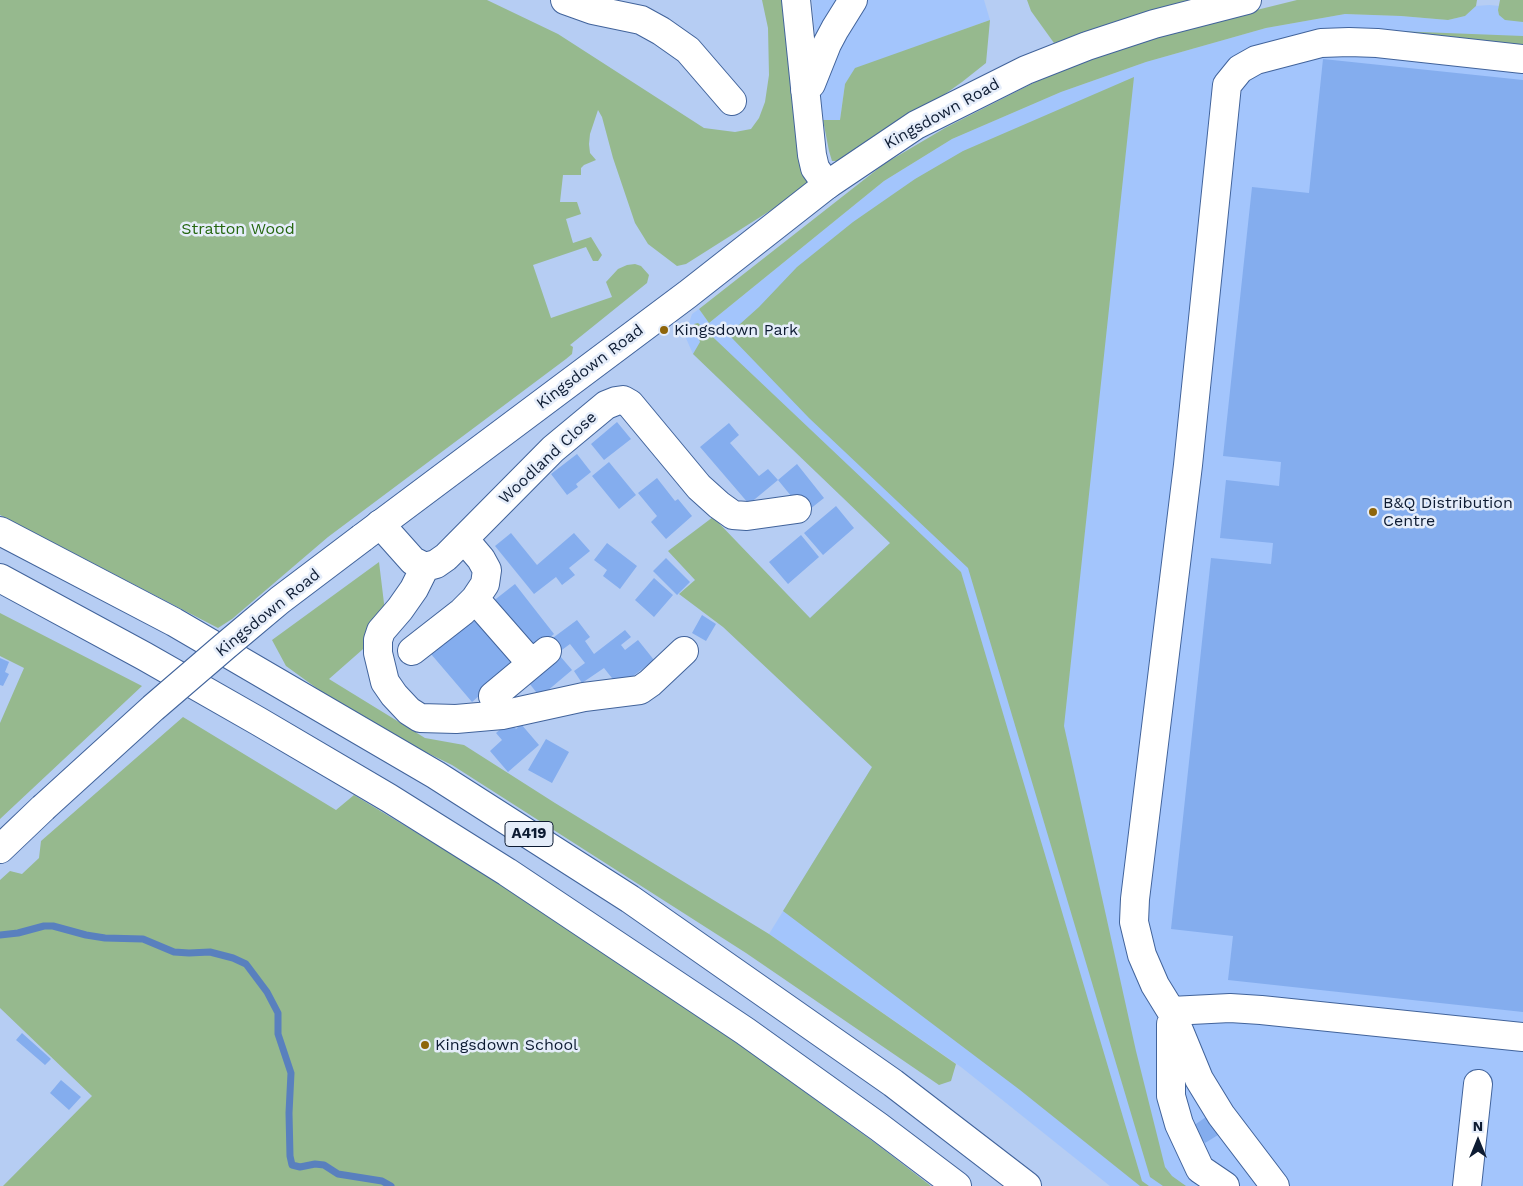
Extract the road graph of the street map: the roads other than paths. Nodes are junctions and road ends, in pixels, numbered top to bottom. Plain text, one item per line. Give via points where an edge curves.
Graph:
1 (564, 0) edge
2 (796, 0) edge
3 (853, 0) edge
4 (1248, 0) edge
5 (649, 11) edge
6 (1523, 59) edge
7 (805, 90) junction
8 (732, 101) dead end
9 (827, 184) junction
10 (796, 509) dead end
11 (0, 531) edge
12 (371, 531) junction
13 (464, 539) junction
14 (425, 567) junction
15 (0, 578) edge
16 (475, 599) junction
17 (412, 651) dead end
18 (684, 651) dead end
19 (492, 696) dead end
20 (0, 849) edge
21 (1170, 1010) junction
22 (1523, 1037) edge
23 (1478, 1084) dead end
24 (957, 1186) edge
25 (1027, 1186) edge
26 (1225, 1186) edge
27 (1275, 1186) edge
28 (1467, 1186) edge

1 - 5 main road via 641,20
2 - 7 main road
3 - 7 main road via 827,44 812,84
4 - 9 main road, Kingsdown Road via 1154,24 1026,70 916,125
5 - 8 main road via 661,31 688,50
6 - 21 main road via 1377,44 1321,44 1256,60 1240,68 1228,85 1188,465 1135,899 1134,922 1142,955
7 - 9 main road via 815,168
9 - 12 main road, Kingsdown Road via 688,294
10 - 13 main road, Woodland Close via 733,515 699,487 630,404 623,400 606,405 553,450
11 - 25 main road, A419 via 183,627 436,776 622,894 893,1084
12 - 14 main road
12 - 20 main road, Kingsdown Road, bridge via 224,647
13 - 14 main road, Woodland Close via 446,557
13 - 16 main road via 487,570 485,584
14 - 18 main road via 414,589 378,640 385,682 409,711 420,718 502,715 584,697 640,690
15 - 24 main road, A419 via 234,707 507,872 745,1031
16 - 17 main road
16 - 19 main road via 539,657
21 - 22 main road via 1261,1010
21 - 26 main road via 1171,1096 1179,1124 1200,1169
21 - 27 main road via 1200,1079 1222,1115
23 - 28 main road

